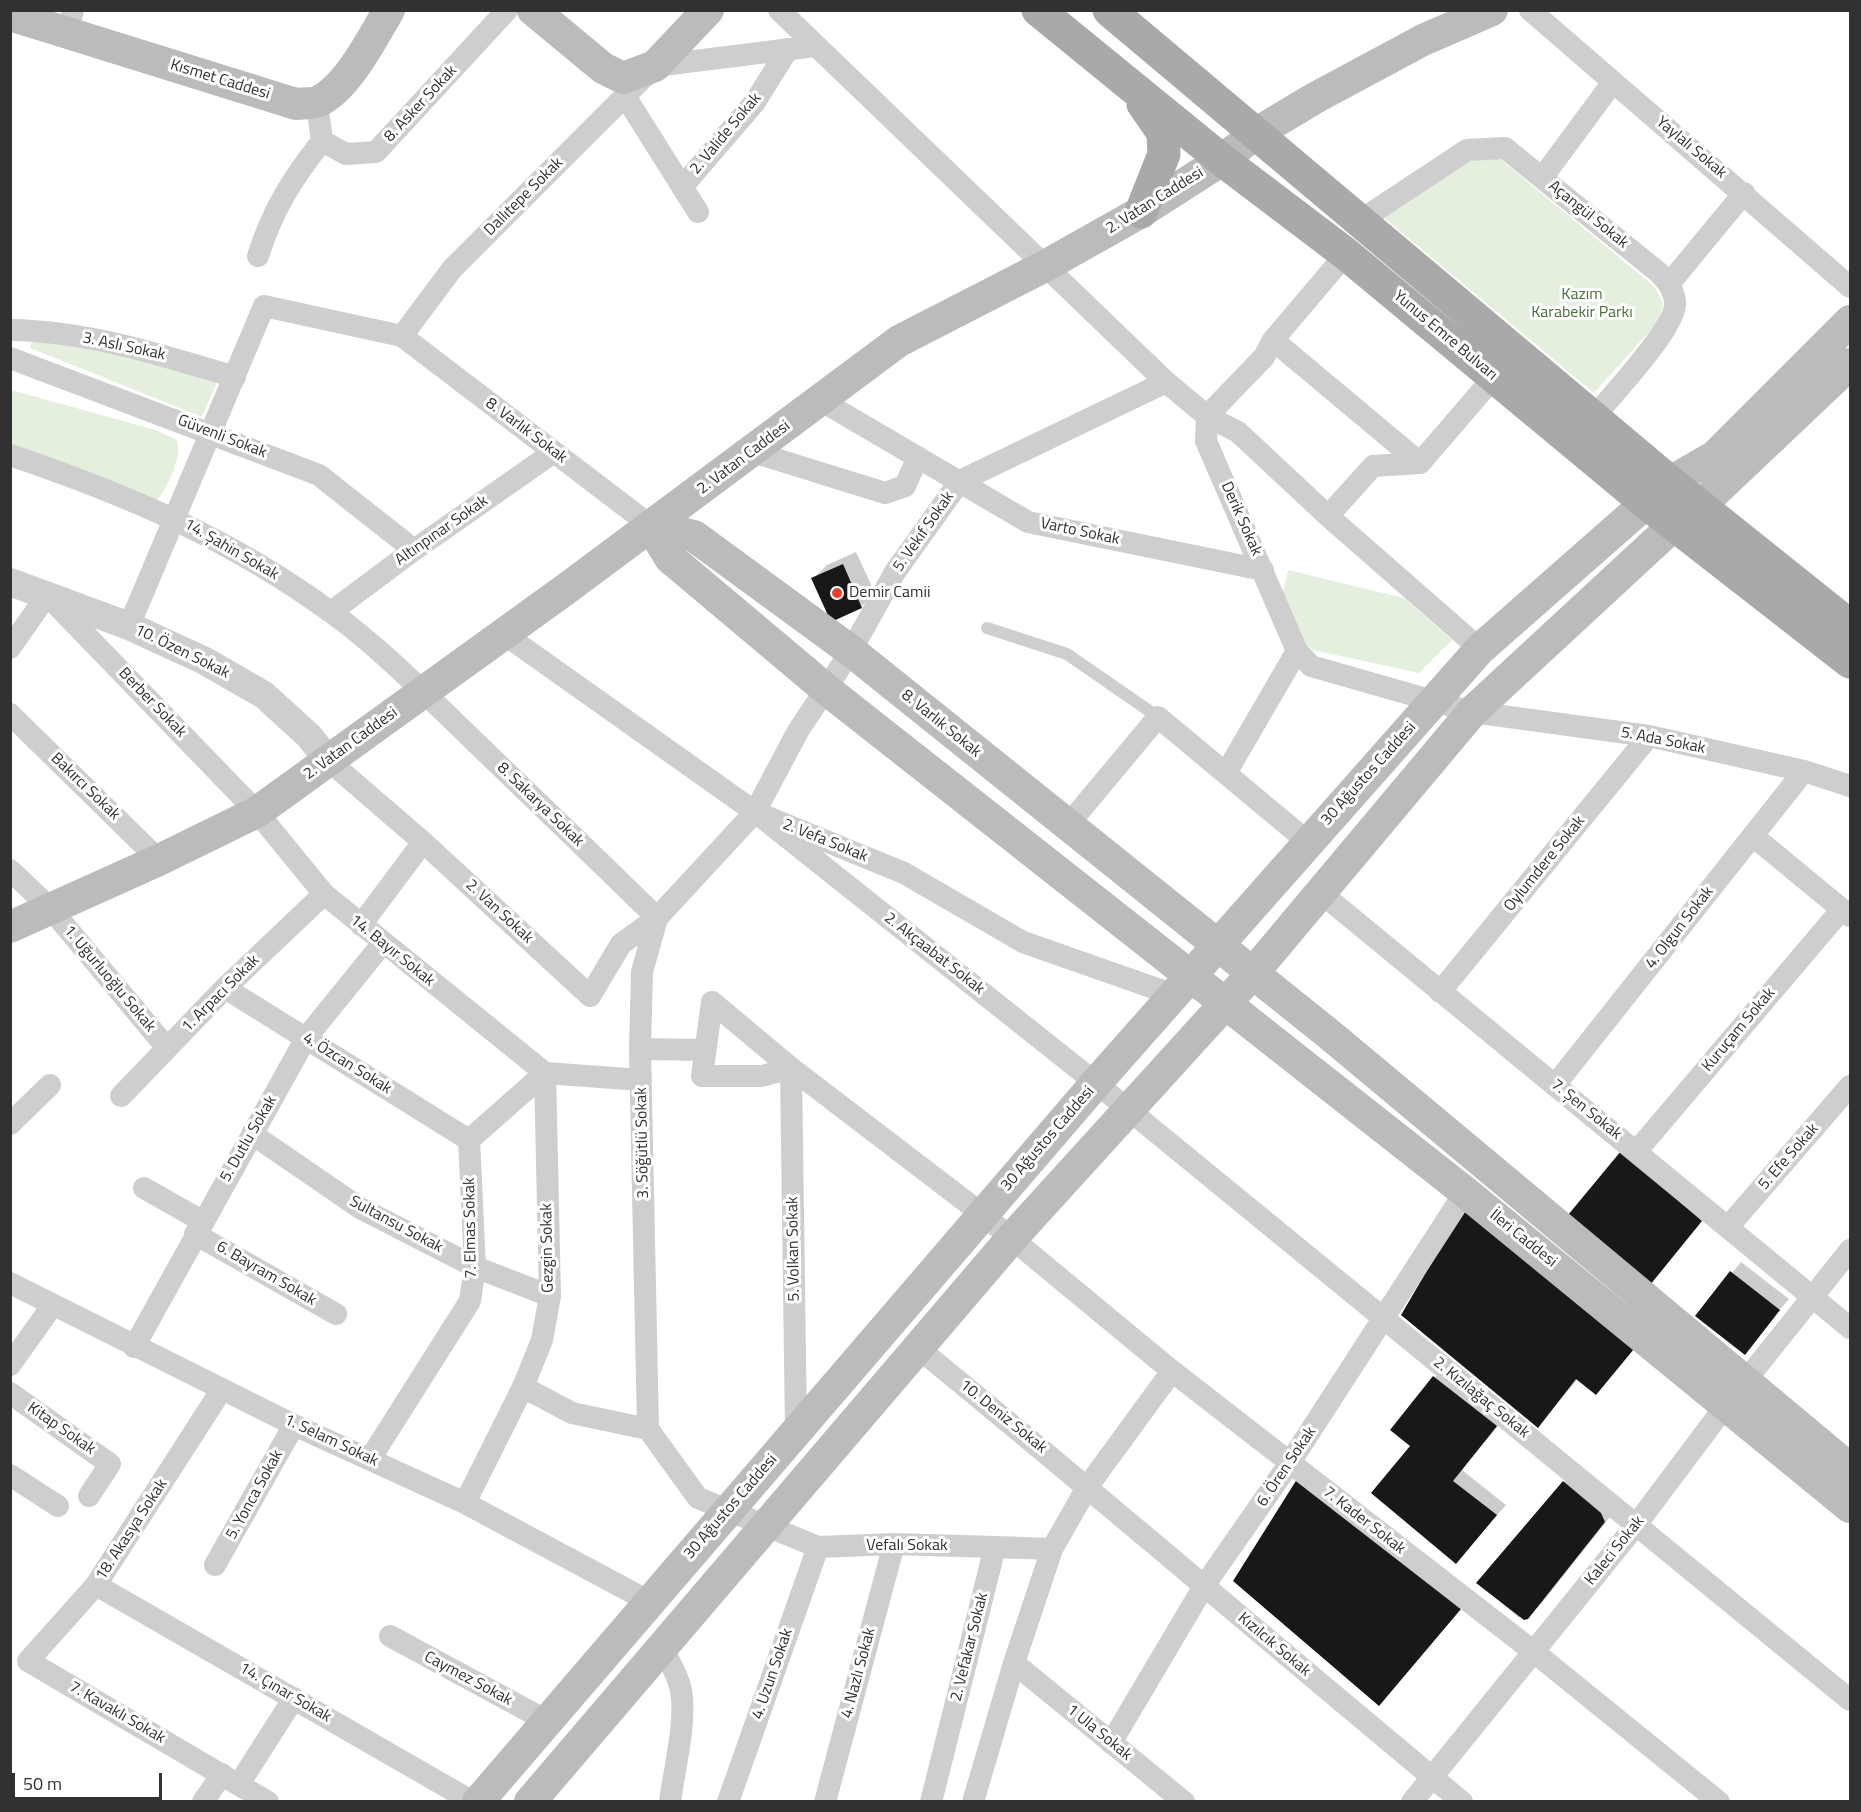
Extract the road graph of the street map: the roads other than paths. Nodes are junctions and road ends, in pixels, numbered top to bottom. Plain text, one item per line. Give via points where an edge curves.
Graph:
1 (389, 10) edge
2 (507, 10) edge
3 (533, 10) edge
4 (708, 10) edge
5 (779, 10) edge
6 (1038, 10) edge
7 (1109, 10) edge
8 (1492, 10) edge
9 (1530, 10) edge
10 (10, 15) edge
11 (70, 21) edge
12 (815, 46) junction
13 (788, 49) junction
14 (655, 66) junction
15 (1113, 69) junction
16 (1613, 82) junction
17 (625, 96) junction
18 (317, 102) junction
19 (1255, 134) junction
20 (322, 141) junction
21 (1222, 159) junction
22 (1542, 178) junction
23 (682, 187) junction
24 (1744, 193) junction
25 (698, 212) dead end
26 (1141, 212) junction
27 (1361, 220) junction
28 (1346, 254) junction
29 (258, 256) dead end
30 (1045, 266) junction
31 (1670, 284) junction
32 (1851, 287) edge
33 (1851, 321) edge
34 (10, 330) edge
35 (402, 336) junction
36 (1273, 340) junction
37 (10, 358) edge
38 (1851, 364) edge
39 (235, 377) junction
40 (1494, 377) junction
41 (1166, 382) junction
42 (820, 400) junction
43 (1207, 416) junction
44 (1593, 418) junction
45 (211, 433) junction
46 (554, 452) junction
47 (753, 452) junction
48 (10, 455) edge
49 (918, 457) junction
50 (1420, 463) junction
51 (960, 481) junction
52 (1658, 493) junction
53 (1701, 506) junction
54 (1328, 516) junction
55 (174, 517) junction
56 (1674, 525) junction
57 (651, 526) junction
58 (414, 550) junction
59 (1263, 570) junction
60 (10, 582) edge
61 (47, 595) junction
62 (331, 612) junction
63 (129, 626) junction
64 (1851, 626) edge
65 (987, 628) dead end
66 (504, 634) junction
67 (10, 648) edge
68 (1480, 649) junction
69 (851, 651) junction
70 (1297, 651) junction
71 (1851, 662) edge
72 (827, 690) junction
73 (424, 693) junction
74 (1432, 703) junction
75 (1472, 712) junction
76 (10, 714) edge
77 (1158, 717) junction
78 (1649, 736) junction
79 (329, 761) junction
80 (1804, 771) junction
81 (1226, 773) junction
82 (1851, 786) edge
83 (257, 812) junction
84 (754, 812) junction
85 (1067, 826) junction
86 (1753, 836) junction
87 (423, 842) junction
88 (1308, 842) junction
89 (159, 860) junction
90 (10, 870) edge
91 (1321, 893) junction
92 (324, 894) junction
93 (51, 909) junction
94 (1846, 913) edge
95 (657, 918) junction
96 (361, 925) junction
97 (10, 927) edge
98 (383, 943) junction
99 (1216, 945) junction
100 (1253, 973) junction
101 (1182, 986) junction
102 (225, 988) junction
103 (1440, 992) junction
104 (1226, 1005) junction
105 (306, 1038) junction
106 (167, 1048) junction
107 (640, 1049) junction
108 (705, 1050) junction
109 (791, 1068) junction
110 (544, 1073) junction
111 (641, 1080) junction
112 (50, 1085) dead end
113 (1555, 1085) junction
114 (1851, 1086) edge
115 (121, 1096) dead end
116 (1112, 1097) junction
117 (10, 1124) edge
118 (252, 1134) junction
119 (469, 1140) junction
120 (1636, 1152) junction
121 (144, 1188) dead end
122 (1465, 1192) junction
123 (982, 1214) junction
124 (199, 1227) junction
125 (1728, 1227) junction
126 (1011, 1239) junction
127 (1851, 1250) edge
128 (475, 1267) junction
129 (10, 1283) edge
130 (550, 1296) junction
131 (1812, 1297) junction
132 (52, 1306) junction
133 (336, 1314) dead end
134 (1385, 1319) junction
135 (1851, 1328) edge
136 (134, 1347) junction
137 (918, 1348) junction
138 (10, 1365) edge
139 (1172, 1371) junction
140 (523, 1387) junction
141 (222, 1389) junction
142 (10, 1393) edge
143 (1735, 1393) junction
144 (294, 1425) junction
145 (648, 1430) junction
146 (796, 1431) junction
147 (370, 1459) junction
148 (1289, 1464) junction
149 (1851, 1469) edge
150 (10, 1475) edge
151 (1088, 1486) junction
152 (89, 1496) dead end
153 (465, 1503) junction
154 (58, 1506) dead end
155 (1851, 1507) edge
156 (727, 1512) junction
157 (1636, 1525) junction
158 (765, 1527) junction
159 (894, 1544) junction
160 (818, 1547) junction
161 (995, 1547) junction
162 (1052, 1549) junction
163 (215, 1565) dead end
164 (96, 1585) junction
165 (1204, 1586) junction
166 (650, 1602) junction
167 (390, 1636) dead end
168 (662, 1648) junction
169 (1534, 1652) junction
170 (28, 1661) joint
171 (1014, 1663) junction
172 (294, 1698) junction
173 (1851, 1700) edge
174 (547, 1721) junction
175 (1111, 1743) junction
176 (1431, 1776) junction
177 (231, 1779) junction
178 (202, 1802) edge
179 (268, 1802) edge
180 (473, 1802) edge
181 (478, 1802) edge
182 (530, 1802) edge
183 (670, 1802) edge
184 (728, 1802) edge
185 (825, 1802) edge
186 (931, 1802) edge
187 (973, 1802) edge
188 (1184, 1802) edge
189 (1412, 1802) edge
190 (1462, 1802) edge
191 (1719, 1802) edge

1 - 18 main road via 363,55 330,94
2 - 20 street, 8. Asker Sokak via 376,152 346,154
3 - 14 main road via 603,68 623,78
4 - 14 main road
5 - 12 street
6 - 15 main road, Yunus Emre Bulvarı
7 - 19 main road, Yunus Emre Bulvarı
8 - 19 main road, 2. Vatan Caddesi via 1423,40
9 - 16 street, Yaylalı Sokak
10 - 11 main road, Kısmet Caddesi
11 - 18 main road, Kısmet Caddesi via 296,104
12 - 13 street
12 - 30 street
13 - 14 street
13 - 23 street, 2. Valide Sokak via 755,102
14 - 17 street, Dallıtepe Sokak
15 - 21 main road, Yunus Emre Bulvarı
15 - 26 main road via 1163,133 1164,154
16 - 22 street
16 - 24 street, Yaylalı Sokak
17 - 23 street
17 - 35 street, Dallıtepe Sokak via 452,269
18 - 20 street
19 - 21 main road, 2. Vatan Caddesi
19 - 27 main road, Yunus Emre Bulvarı
20 - 29 street via 297,172 270,220
21 - 26 main road, 2. Vatan Caddesi
21 - 28 main road, Yunus Emre Bulvarı
22 - 27 street, Açangül Sokak via 1505,148 1467,150
22 - 31 street, Açangül Sokak
23 - 25 street
24 - 31 street
24 - 32 street, Yaylalı Sokak
26 - 30 main road, 2. Vatan Caddesi
27 - 44 main road, Yunus Emre Bulvarı
28 - 36 street
28 - 40 main road, Yunus Emre Bulvarı
30 - 41 street
30 - 42 main road, 2. Vatan Caddesi via 899,341
31 - 44 street via 1675,304 1669,326
33 - 52 main road, 30 Ağustos Caddesi via 1715,456
34 - 39 street, 3. Aslı Sokak via 44,331 157,353
35 - 39 street via 264,306
35 - 46 street, 8. Varlık Sokak
36 - 43 street via 1264,357
36 - 50 street
37 - 45 street, Güvenli Sokak
38 - 53 main road, 30 Ağustos Caddesi
39 - 45 street
40 - 50 street
40 - 52 main road, Yunus Emre Bulvarı
41 - 43 street
41 - 51 street, 5. Vekıf Sokak
42 - 47 main road, 2. Vatan Caddesi
42 - 49 street, Varto Sokak
43 - 54 street via 1238,432
43 - 59 street, Derik Sokak via 1206,441
44 - 52 main road, Yunus Emre Bulvarı
45 - 55 street
45 - 58 street, Güvenli Sokak via 319,476
46 - 57 street, 8. Varlık Sokak
46 - 58 street, Altınpınar Sokak
47 - 49 street via 885,493 905,486
47 - 57 main road, 2. Vatan Caddesi
48 - 55 street, 14. Şahin Sokak
49 - 51 street, Varto Sokak
50 - 54 street via 1373,466
51 - 59 street, Varto Sokak via 1028,522
51 - 69 street, 5. Vekıf Sokak via 895,572
52 - 53 main road, Yunus Emre Bulvarı
52 - 56 main road, Yunus Emre Bulvarı
52 - 68 main road, 30 Ağustos Caddesi
53 - 56 main road, 30 Ağustos Caddesi
53 - 64 main road, Yunus Emre Bulvarı
54 - 68 street
55 - 62 street, 14. Şahin Sokak via 233,548
55 - 63 street
56 - 71 main road, Yunus Emre Bulvarı
56 - 75 main road, 30 Ağustos Caddesi
57 - 66 main road, 2. Vatan Caddesi
57 - 69 main road, 8. Varlık Sokak via 694,536
57 - 72 main road, 8. Varlık Sokak via 670,558
58 - 62 street, Altınpınar Sokak
59 - 70 street, Derik Sokak
60 - 61 street, 10. Özen Sokak
61 - 63 street, 10. Özen Sokak
61 - 67 street
61 - 83 street, Berber Sokak
62 - 73 street, 14. Şahin Sokak
63 - 79 street, 10. Özen Sokak via 205,661 264,695 309,736
65 - 77 lane via 1067,654
66 - 73 main road, 2. Vatan Caddesi
66 - 84 street, 2. Vefa Sokak
68 - 74 main road, 30 Ağustos Caddesi
69 - 72 street, 5. Vekıf Sokak
69 - 85 main road, 8. Varlık Sokak
70 - 74 street, Derik Sokak via 1311,666
70 - 81 street
72 - 84 street, 5. Vekıf Sokak via 798,732
72 - 101 main road, 8. Varlık Sokak
73 - 79 main road, 2. Vatan Caddesi
73 - 95 street, 8. Sakarya Sokak
74 - 75 street, Derik Sokak
74 - 88 main road, 30 Ağustos Caddesi
75 - 78 street, 5. Ada Sokak
75 - 91 main road, 30 Ağustos Caddesi
76 - 89 street, Bakırcı Sokak
77 - 81 street
77 - 85 street
78 - 80 street, 5. Ada Sokak
78 - 103 street, Oylumdere Sokak
79 - 83 main road, 2. Vatan Caddesi
79 - 87 street, 2. Van Sokak
80 - 82 street, 5. Ada Sokak
80 - 86 street, 4. Olgun Sokak
81 - 88 street
83 - 89 main road, 2. Vatan Caddesi
83 - 92 street, 14. Bayır Sokak
84 - 95 street, 3. Söğütlü Sokak
84 - 101 street, 2. Vefa Sokak via 904,873 1023,942
84 - 116 street, 2. Akçaabat Sokak
85 - 99 main road, 8. Varlık Sokak
86 - 94 street
86 - 113 street, 4. Olgun Sokak
87 - 95 street, 2. Van Sokak via 590,996 621,944
87 - 96 street
88 - 99 main road, 30 Ağustos Caddesi
89 - 93 main road, 2. Vatan Caddesi
90 - 93 street, 1. Uğurluoğlu Sokak
91 - 100 main road, 30 Ağustos Caddesi
91 - 103 street, 7. Şen Sokak
92 - 96 street, 14. Bayır Sokak
92 - 102 street, 1. Arpacı Sokak
93 - 97 main road, 2. Vatan Caddesi
93 - 106 street, 1. Uğurluoğlu Sokak
94 - 120 street, Kuruçam Sokak
95 - 107 street, 3. Söğütlü Sokak via 642,972
96 - 98 street, 14. Bayır Sokak
98 - 105 street, 5. Dutlu Sokak
98 - 110 street, 14. Bayır Sokak
99 - 100 main road, İleri Caddesi
99 - 101 main road, 30 Ağustos Caddesi
100 - 104 main road, 30 Ağustos Caddesi
100 - 143 main road, İleri Caddesi
101 - 104 main road, İleri Caddesi
101 - 116 main road, 30 Ağustos Caddesi
102 - 105 street, 4. Özcan Sokak
102 - 106 street, 1. Arpacı Sokak
103 - 113 street, 7. Şen Sokak
104 - 116 main road, 30 Ağustos Caddesi
104 - 122 main road, İleri Caddesi
105 - 118 street, 5. Dutlu Sokak
105 - 119 street, 4. Özcan Sokak
106 - 115 street, 1. Arpacı Sokak
107 - 108 street
107 - 111 street, 3. Söğütlü Sokak
108 - 109 street via 702,1076 762,1076
108 - 109 street via 712,1002
109 - 123 street
109 - 146 street, 5. Volkan Sokak
110 - 111 street
110 - 119 street
110 - 130 street, Gezgin Sokak
111 - 145 street, 3. Söğütlü Sokak
112 - 117 street
113 - 120 street, 7. Şen Sokak
114 - 125 street, 5. Efe Sokak
116 - 123 main road, 30 Ağustos Caddesi
116 - 126 main road, 30 Ağustos Caddesi
116 - 134 street, 2. Kızılağaç Sokak
118 - 124 street, 5. Dutlu Sokak
118 - 128 street, Sultansu Sokak via 360,1208
119 - 128 street, 7. Elmas Sokak
120 - 125 street, 7. Şen Sokak
121 - 124 street, 6. Bayram Sokak
122 - 134 street, 6. Ören Sokak
122 - 143 main road, İleri Caddesi
123 - 126 street
123 - 146 main road, 30 Ağustos Caddesi
124 - 133 street, 6. Bayram Sokak
124 - 136 street, 5. Dutlu Sokak
125 - 131 street, 7. Şen Sokak
126 - 137 main road, 30 Ağustos Caddesi
126 - 139 street, 7. Kader Sokak
127 - 131 street, Kaleci Sokak
128 - 130 street, Sultansu Sokak
128 - 147 street, 7. Elmas Sokak via 470,1301
129 - 132 street, 1. Selam Sokak
130 - 140 street, Gezgin Sokak via 542,1340
131 - 135 street, 7. Şen Sokak
131 - 143 street, Kaleci Sokak
132 - 136 street, 1. Selam Sokak
132 - 138 street
134 - 148 street, 6. Ören Sokak
134 - 157 street, 2. Kızılağaç Sokak
136 - 141 street, 1. Selam Sokak
137 - 151 street, 10. Deniz Sokak
137 - 158 main road, 30 Ağustos Caddesi
139 - 148 street, 7. Kader Sokak
139 - 151 street
140 - 145 street via 572,1413
140 - 153 street, Gezgin Sokak
141 - 144 street, 1. Selam Sokak
141 - 164 street, 18. Akasya Sokak
142 - 152 street, Kitap Sokak via 110,1464
143 - 149 main road, İleri Caddesi
143 - 155 main road, İleri Caddesi
143 - 157 street, Kaleci Sokak
144 - 147 street, 1. Selam Sokak
144 - 163 street, 5. Yonca Sokak
145 - 156 street via 698,1498
146 - 156 main road, 30 Ağustos Caddesi
147 - 153 street, 1. Selam Sokak
148 - 165 street, 6. Ören Sokak
148 - 169 street, 7. Kader Sokak
150 - 154 street
151 - 162 street
151 - 165 street, Kızılcık Sokak
153 - 166 street, 1. Selam Sokak
156 - 158 street
156 - 166 main road, 30 Ağustos Caddesi
157 - 169 street, Kaleci Sokak
157 - 173 street, 2. Kızılağaç Sokak
158 - 160 street
158 - 168 main road, 30 Ağustos Caddesi
159 - 160 street, Vefalı Sokak
159 - 161 street, Vefalı Sokak
159 - 185 street, 4. Nazlı Sokak
160 - 184 street, 4. Uzun Sokak
161 - 162 street
161 - 186 street, 2. Vefakar Sokak
162 - 171 street
164 - 170 street, 18. Akasya Sokak
164 - 172 street, 14. Çınar Sokak
165 - 175 street, 6. Ören Sokak
165 - 176 street, Kızılcık Sokak
166 - 174 main road, 30 Ağustos Caddesi
167 - 174 street, Caymez Sokak
168 - 182 main road, 30 Ağustos Caddesi
168 - 183 street via 681,1688
169 - 176 street, Kaleci Sokak
169 - 191 street, 7. Kader Sokak
170 - 177 street, 7. Kavaklı Sokak
171 - 175 street, 1 Ula Sokak
171 - 187 street
172 - 177 street
172 - 180 street, 14. Çınar Sokak
174 - 181 main road, 30 Ağustos Caddesi
175 - 188 street, 1 Ula Sokak
176 - 189 street, Kaleci Sokak
176 - 190 street, Kızılcık Sokak
177 - 178 street
177 - 179 street, 7. Kavaklı Sokak

